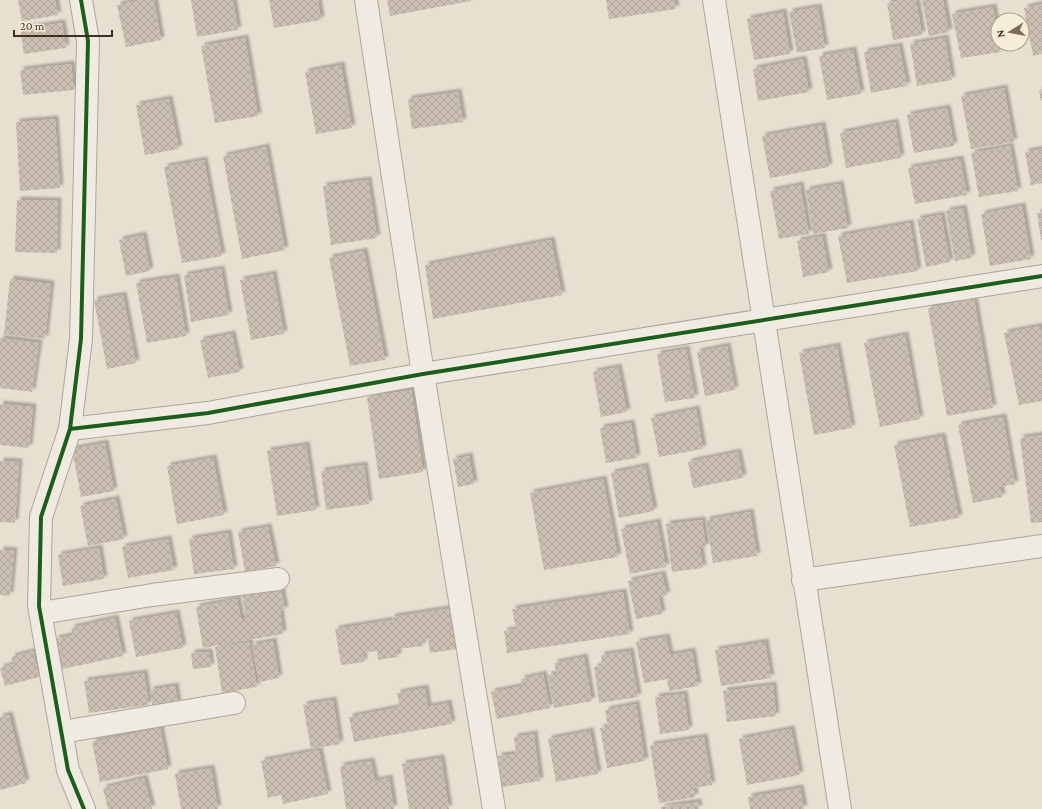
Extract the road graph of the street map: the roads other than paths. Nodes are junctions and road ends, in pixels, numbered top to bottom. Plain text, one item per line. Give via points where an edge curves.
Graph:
1 (80, 0) edge
2 (366, 0) edge
3 (714, 0) edge
4 (1042, 276) edge
5 (765, 319) junction
6 (423, 374) junction
7 (70, 429) junction
8 (1042, 546) edge
9 (278, 579) dead end
10 (803, 580) junction
11 (41, 613) junction
12 (234, 703) dead end
13 (62, 732) junction
14 (84, 809) edge
15 (494, 809) edge
16 (840, 809) edge

1 - 7 street via 88,41 82,331
2 - 6 street
3 - 5 street
4 - 5 street
5 - 6 street
5 - 10 street
6 - 7 street via 208,413
6 - 15 street
7 - 11 street via 41,517
8 - 10 street
9 - 11 street via 152,595
10 - 16 street
11 - 13 street
12 - 13 street
13 - 14 street via 68,770

